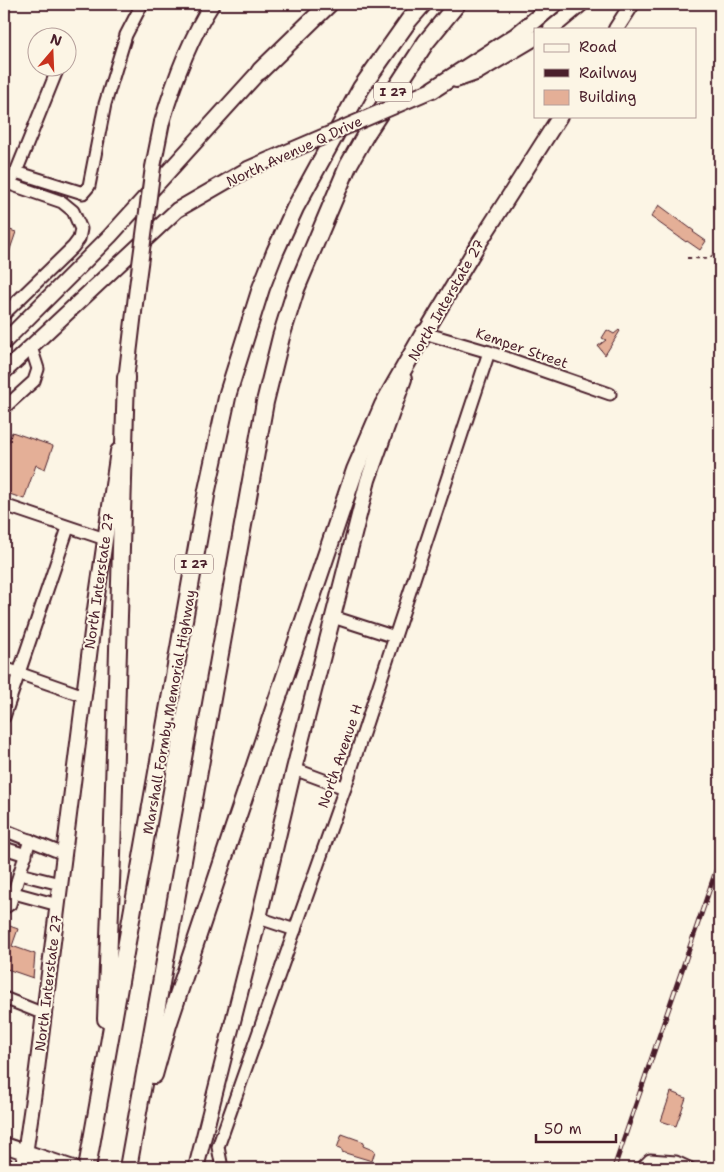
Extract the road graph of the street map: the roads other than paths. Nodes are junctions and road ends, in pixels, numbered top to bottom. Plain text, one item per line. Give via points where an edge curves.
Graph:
1 (142, 4) edge
2 (212, 4) edge
3 (320, 4) edge
4 (329, 4) edge
5 (423, 4) edge
6 (457, 4) edge
7 (554, 4) edge
8 (581, 4) edge
9 (632, 4) edge
10 (552, 28) edge
11 (617, 28) edge
12 (534, 39) edge
13 (260, 71) junction
14 (54, 78) edge
15 (432, 90) junction
16 (559, 118) edge
17 (16, 172) junction
18 (6, 183) edge
19 (4, 314) edge
20 (424, 332) junction
21 (4, 342) edge
22 (31, 348) junction
23 (489, 352) junction
24 (4, 372) edge
25 (126, 377) junction
26 (610, 394) dead end
27 (4, 408) edge
28 (4, 506) edge
29 (68, 528) junction
30 (105, 539) junction
31 (333, 616) junction
32 (395, 637) junction
33 (4, 668) edge
34 (18, 673) junction
35 (84, 696) junction
36 (4, 717) edge
37 (294, 769) junction
38 (346, 788) junction
39 (4, 830) edge
40 (30, 840) junction
41 (4, 848) edge
42 (64, 854) junction
43 (26, 855) junction
44 (20, 874) junction
45 (60, 884) junction
46 (14, 893) junction
47 (58, 904) junction
48 (4, 908) edge
49 (259, 918) junction
50 (295, 930) junction
51 (4, 998) edge
52 (44, 1014) junction
53 (104, 1072) junction
54 (4, 1145) edge
55 (25, 1152) junction
56 (4, 1166) edge
57 (68, 1166) edge
58 (128, 1166) edge
59 (11, 1168) edge
60 (23, 1168) edge
61 (87, 1168) edge
62 (196, 1168) edge
63 (222, 1168) edge
64 (642, 1168) edge
65 (689, 1168) edge

1 - 17 street via 126,34 105,104 87,190 83,193
2 - 25 main road, North Interstate 27, bridge via 178,72 162,122 152,167
3 - 13 main road
4 - 13 highway
5 - 53 highway, Marshall Formby Memorial Highway / I 27 via 361,88 295,208 261,288 237,361 207,490
6 - 58 highway, I 27 via 426,42 348,166 296,289 281,337 265,402
7 - 15 highway via 516,36
8 - 10 main road
9 - 11 main road
12 - 15 main road, North Avenue Q Drive via 476,72
13 - 21 main road via 110,236
14 - 17 street
15 - 22 main road, North Avenue Q Drive, bridge via 248,169 177,210
16 - 20 main road, North Interstate 27
17 - 18 street
18 - 19 street via 62,202 72,211 80,229 79,240
20 - 23 street, Kemper Street
20 - 31 main road, North Interstate 27 via 368,480
20 - 58 highway via 383,405 349,488 168,1025
22 - 24 main road, North Avenue Q Drive
22 - 27 street via 38,369 34,381
23 - 26 street, Kemper Street
23 - 32 street, North Avenue H
25 - 30 main road, North Interstate 27
25 - 53 highway
28 - 29 street
29 - 30 street
29 - 34 street
30 - 35 main road, North Interstate 27
31 - 32 street
31 - 37 main road, North Interstate 27
32 - 38 street, North Avenue H
33 - 34 street
34 - 35 street
34 - 36 street
35 - 42 main road, North Interstate 27
37 - 38 street
37 - 49 main road, North Interstate 27
38 - 50 street, North Avenue H
39 - 40 street
40 - 42 street
40 - 43 street
41 - 43 street
42 - 45 main road, North Interstate 27
43 - 44 street
44 - 45 street
44 - 46 street
45 - 47 main road, North Interstate 27
46 - 47 street
46 - 48 street via 10,904
47 - 52 main road, North Interstate 27
49 - 50 street
49 - 62 main road, North Interstate 27
50 - 63 street, North Avenue H via 218,1147
51 - 52 street
52 - 55 main road, North Interstate 27
53 - 61 highway, Marshall Formby Memorial Highway / I 27
54 - 55 main road
55 - 57 main road
55 - 60 main road, North Interstate 27
56 - 59 main road
64 - 65 street via 650,1160 676,1162

